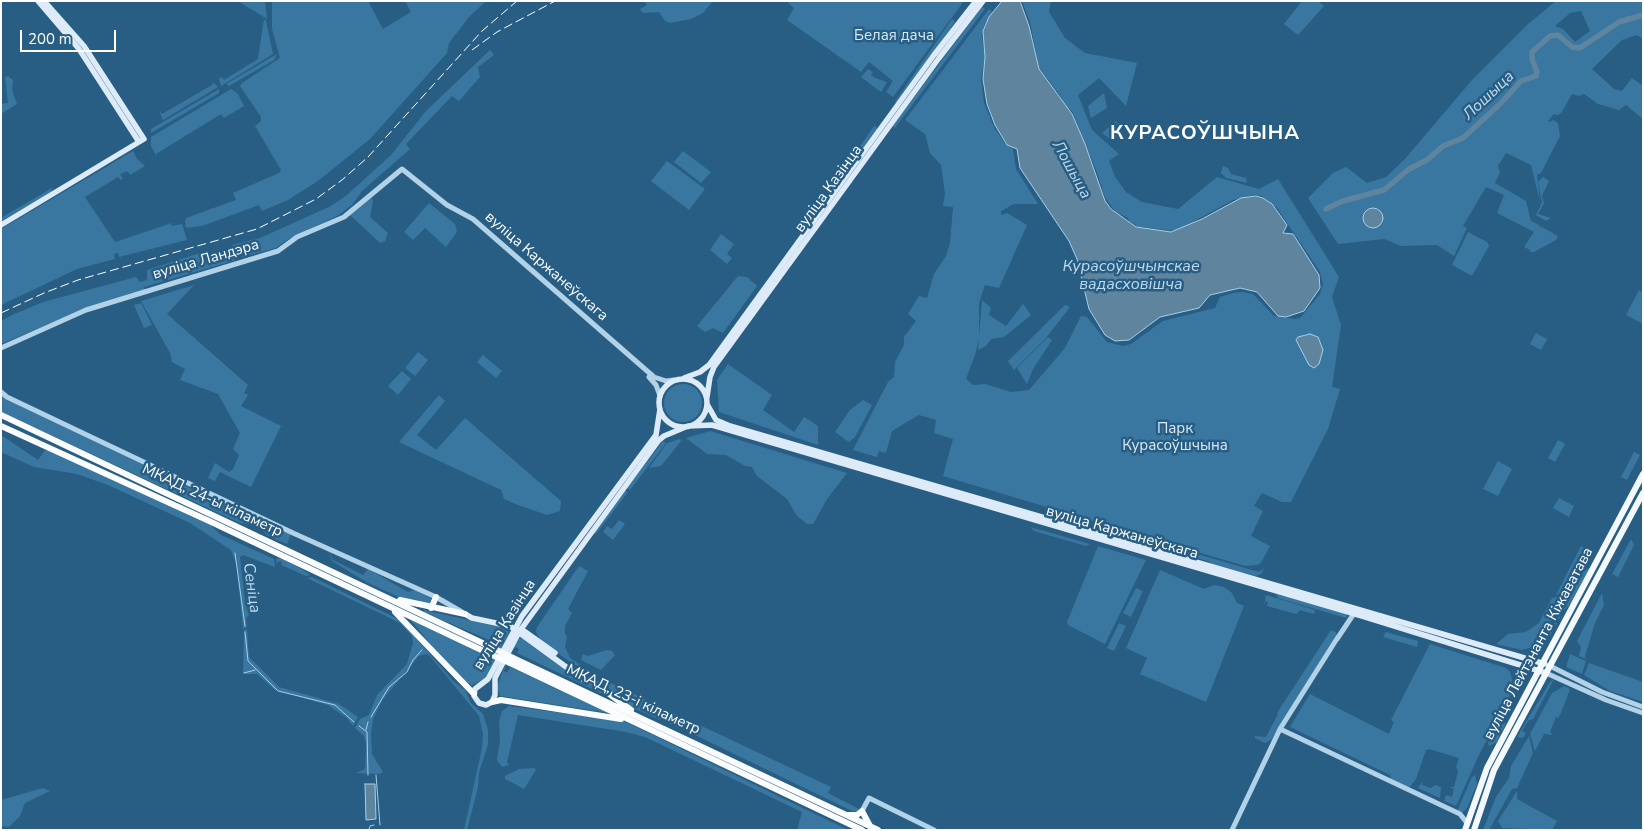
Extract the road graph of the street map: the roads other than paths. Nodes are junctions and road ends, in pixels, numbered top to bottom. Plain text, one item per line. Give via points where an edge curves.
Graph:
1 (38, 1) edge
2 (44, 1) edge
3 (976, 1) edge
4 (983, 1) edge
5 (936, 57) junction
6 (142, 140) junction
7 (401, 170) junction
8 (844, 184) junction
9 (1, 225) edge
10 (1, 348) edge
11 (684, 378) junction
12 (674, 380) junction
13 (1, 392) edge
14 (660, 396) junction
15 (707, 401) junction
16 (660, 409) junction
17 (1, 416) edge
18 (1, 426) edge
19 (688, 426) junction
20 (1643, 474) edge
21 (1632, 493) junction
22 (1642, 495) edge
23 (436, 597) junction
24 (386, 601) junction
25 (431, 608) junction
26 (1355, 612) junction
27 (410, 613) joint
28 (465, 614) junction
29 (528, 620) junction
30 (518, 629) junction
31 (533, 637) junction
32 (511, 661) junction
33 (1550, 666) junction
34 (1540, 667) junction
35 (1546, 673) junction
36 (592, 681) junction
37 (483, 684) junction
38 (493, 689) junction
39 (474, 694) junction
40 (492, 702) junction
41 (1622, 703) junction
42 (1643, 707) edge
43 (1643, 713) edge
44 (647, 720) junction
45 (637, 723) junction
46 (1280, 729) junction
47 (862, 811) junction
48 (1470, 812) junction
49 (1460, 814) junction
50 (844, 818) junction
51 (871, 826) junction
52 (1466, 826) edge
53 (850, 830) edge
54 (862, 830) edge
55 (878, 830) edge
56 (934, 830) edge
57 (1232, 830) edge
58 (1474, 830) edge

1 - 6 main road via 79,49
2 - 6 main road via 84,46
3 - 5 main road, вуліца Казінца
4 - 5 main road, вуліца Казінца
5 - 8 main road, вуліца Казінца
6 - 9 main road
7 - 10 street, вуліца Ландэра via 344,217 297,237 278,251 86,310
7 - 12 street, вуліца Каржанеўскага via 447,206 473,219 654,377
7 - 14 street, вуліца Каржанеўскага via 447,209 470,220 652,379
8 - 11 main road, вуліца Казінца via 708,366
8 - 15 main road, вуліца Казінца via 714,367
11 - 12 main road
11 - 15 main road via 699,384
12 - 14 main road
13 - 23 street via 211,494
14 - 16 main road
15 - 19 main road via 701,419
15 - 26 main road, вуліца Каржанеўскага via 716,420 730,426
16 - 19 main road via 670,423
16 - 30 main road, вуліца Казінца via 656,435
17 - 24 highway, МКАД, 24-ы кіламетр
18 - 24 highway, МКАД, 24-ы кіламетр
19 - 26 main road, вуліца Каржанеўскага via 712,425
19 - 29 main road, вуліца Казінца via 658,442
20 - 21 main road, вуліца Лейтэнанта Кіжаватава
21 - 22 main road
21 - 34 main road, вуліца Лейтэнанта Кіжаватава
22 - 33 main road, вуліца Лейтэнанта Кіжаватава
23 - 25 highway
23 - 28 street
24 - 25 highway
24 - 27 highway, МКАД, 24-ы кіламетр
24 - 39 highway
25 - 28 highway
26 - 34 main road, вуліца Каржанеўскага
26 - 46 street
27 - 32 highway, МКАД, 23-і кіламетр, bridge
28 - 30 main road
29 - 30 main road, вуліца Казінца
29 - 31 main road
30 - 31 main road
30 - 36 main road via 584,680
30 - 37 main road, вуліца Казінца
30 - 38 main road, вуліца Казінца
31 - 36 main road
32 - 44 highway, МКАД, 23-і кіламетр
32 - 45 highway, МКАД, 23-і кіламетр
33 - 34 main road, вуліца Каржанеўскага
33 - 35 main road, вуліца Лейтэнанта Кіжаватава
33 - 41 street
34 - 35 main road, вуліца Каржанеўскага
34 - 48 main road, вуліца Лейтэнанта Кіжаватава via 1487,768
35 - 41 street
35 - 58 main road, вуліца Лейтэнанта Кіжаватава via 1494,770
36 - 44 highway
37 - 38 main road
37 - 39 main road, вуліца Казінца via 476,688
38 - 40 main road, вуліца Казінца
39 - 40 main road via 481,704
40 - 45 highway via 501,700 572,710
41 - 42 street
41 - 43 street
44 - 50 highway, МКАД, 23-і кіламетр
45 - 50 highway, МКАД, 23-і кіламетр
46 - 49 street
46 - 57 street
47 - 50 highway
47 - 51 highway
47 - 56 street via 869,798
48 - 49 street
48 - 52 main road, вуліца Лейтэнанта Кіжаватава
49 - 52 street
50 - 51 highway
50 - 53 highway
50 - 54 highway
51 - 55 highway

